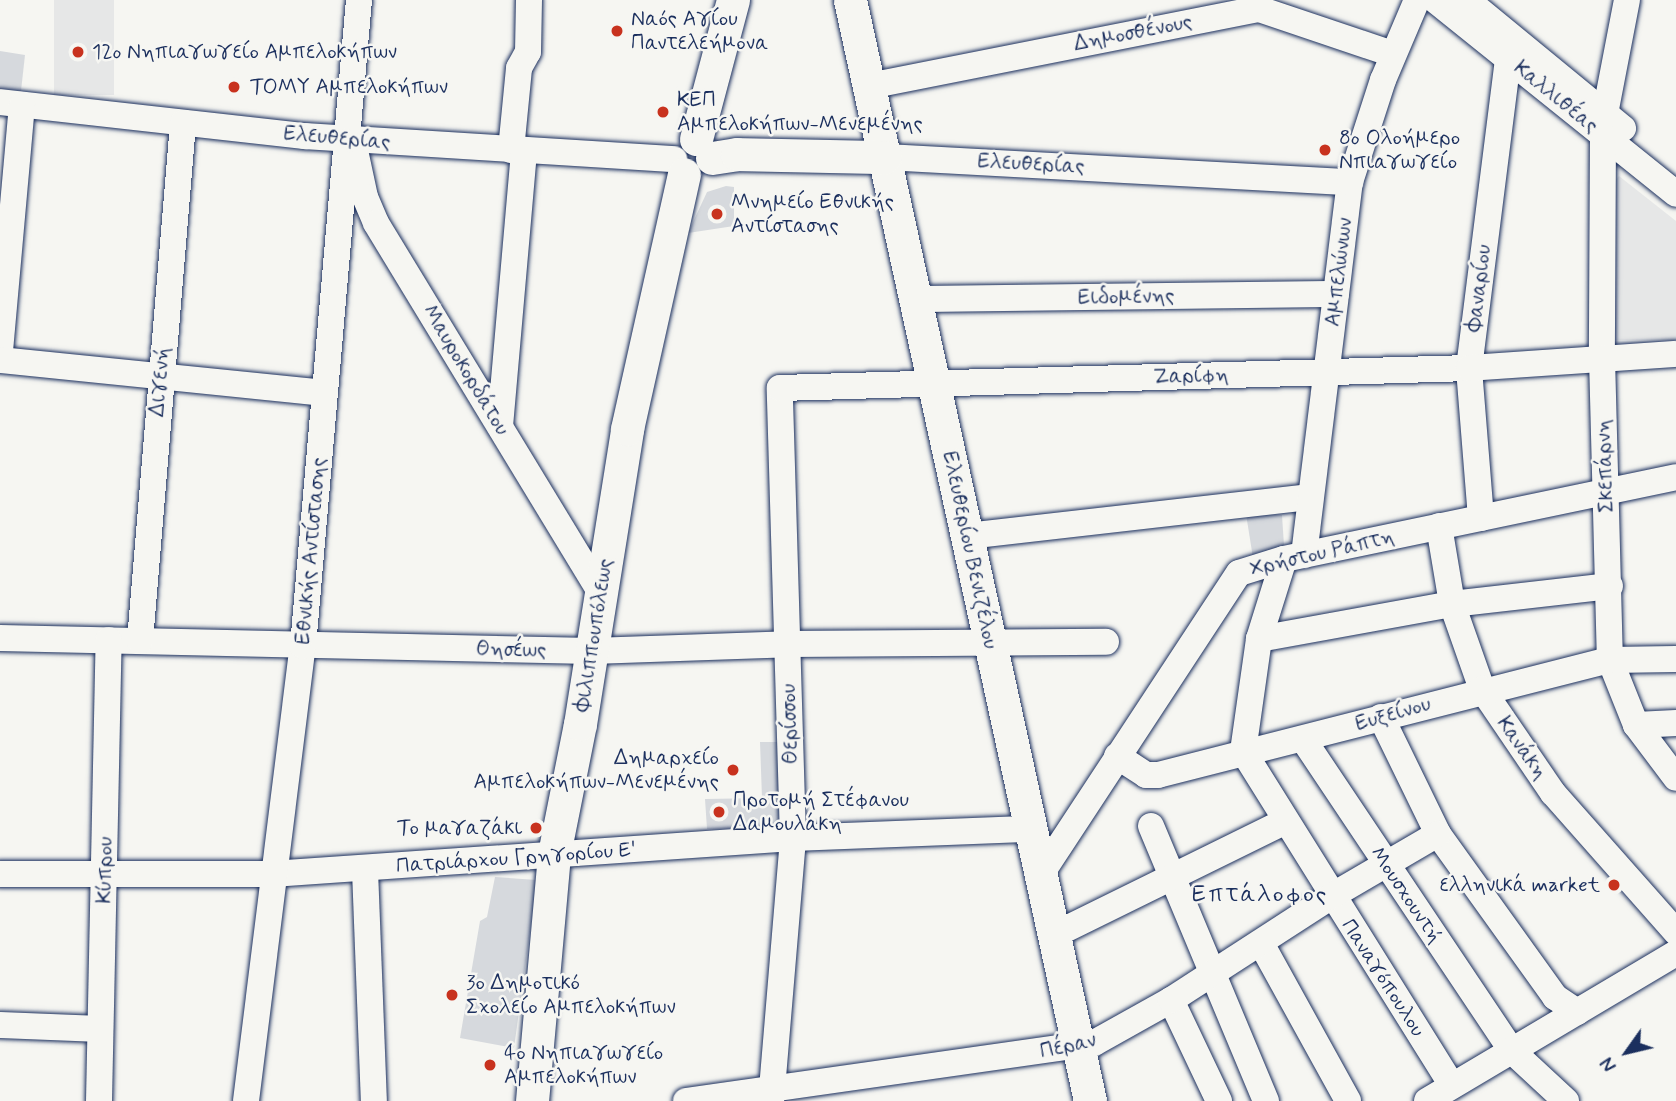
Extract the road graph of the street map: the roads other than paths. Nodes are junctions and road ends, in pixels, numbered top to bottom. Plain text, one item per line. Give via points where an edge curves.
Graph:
1 (359, 0) edge
2 (529, 0) edge
3 (733, 0) edge
4 (850, 0) edge
5 (1417, 0) edge
6 (1435, 0) edge
7 (1467, 0) edge
8 (1627, 0) edge
9 (1393, 54) junction
10 (1508, 58) junction
11 (869, 86) junction
12 (11, 103) edge
13 (183, 123) junction
14 (1604, 125) junction
15 (349, 139) junction
16 (518, 150) junction
17 (885, 157) junction
18 (692, 158) junction
19 (1676, 171) edge
20 (1350, 181) junction
21 (1676, 194) edge
22 (376, 223) junction
23 (338, 235) junction
24 (1336, 294) junction
25 (916, 299) junction
26 (0, 351) edge
27 (1676, 354) edge
28 (1602, 358) junction
29 (0, 360) edge
30 (1469, 368) junction
31 (1328, 373) junction
32 (160, 378) junction
33 (934, 381) junction
34 (780, 388) joint
35 (324, 393) junction
36 (500, 426) junction
37 (1676, 477) edge
38 (1605, 491) junction
39 (1309, 497) junction
40 (1481, 519) junction
41 (1439, 526) junction
42 (967, 536) junction
43 (1294, 557) junction
44 (1249, 569) junction
45 (1610, 586) junction
46 (600, 591) junction
47 (1452, 604) junction
48 (0, 638) edge
49 (1259, 639) junction
50 (109, 640) junction
51 (140, 641) junction
52 (1107, 642) dead end
53 (990, 643) junction
54 (788, 644) junction
55 (303, 646) junction
56 (592, 651) junction
57 (1676, 659) edge
58 (1610, 660) junction
59 (1482, 689) junction
60 (1381, 717) junction
61 (1676, 723) edge
62 (1636, 725) junction
63 (1303, 739) junction
64 (1242, 751) junction
65 (1117, 756) junction
66 (1676, 778) edge
67 (1284, 822) junction
68 (1151, 826) dead end
69 (1031, 829) junction
70 (1438, 834) junction
71 (793, 838) junction
72 (554, 854) junction
73 (1385, 864) junction
74 (365, 870) junction
75 (105, 872) junction
76 (0, 874) edge
77 (272, 874) junction
78 (1041, 874) junction
79 (1172, 880) junction
80 (1330, 897) junction
81 (1676, 932) edge
82 (1054, 935) junction
83 (1262, 944) junction
84 (1676, 953) edge
85 (1211, 975) junction
86 (1171, 1000) junction
87 (1577, 1012) junction
88 (0, 1025) edge
89 (100, 1029) junction
90 (1079, 1048) junction
91 (1511, 1050) junction
92 (1457, 1090) edge
93 (770, 1096) edge
94 (99, 1101) edge
95 (246, 1101) edge
96 (374, 1101) edge
97 (532, 1101) edge
98 (686, 1101) edge
99 (1090, 1101) edge
100 (1219, 1101) edge
101 (1266, 1101) edge
102 (1348, 1101) edge
103 (1427, 1101) edge
104 (1566, 1101) edge

1 - 15 street, Εθνικής Αντίστασης
2 - 16 street via 528,52 519,68
3 - 18 main road, Φιλιππουπόλεως
4 - 11 main road, Ελευθερίου Βενιζέλου
5 - 9 street, Αμπελώνων
6 - 10 street, Καλλιθέας
7 - 14 street, Καλλιθέας
8 - 14 street, Σκεπάρνη
9 - 11 street, Δημοσθένους via 1259,9
9 - 20 street, Αμπελώνων
10 - 14 street, Καλλιθέας
10 - 30 street, Φαναρίου
11 - 17 main road, Ελευθερίου Βενιζέλου
12 - 13 street, Ελευθερίας
12 - 26 street
13 - 15 street, Ελευθερίας
13 - 32 street, Διγενή
14 - 19 street, Καλλιθέας
14 - 21 street, Καλλιθέας
14 - 28 street, Σκεπάρνη
15 - 16 street, Ελευθερίας
15 - 22 street, Μαυροκορδάτου
15 - 23 street, Εθνικής Αντίστασης
16 - 18 street, Ελευθερίας
16 - 36 street
17 - 18 main road, Ελευθερίας via 737,154
17 - 20 street, Ελευθερίας
17 - 25 main road, Ελευθερίου Βενιζέλου
18 - 46 main road, Φιλιππουπόλεως via 641,357
20 - 24 street, Αμπελώνων
22 - 23 street
22 - 36 street, Μαυροκορδάτου
23 - 35 street, Εθνικής Αντίστασης
24 - 25 street, Ειδομένης
24 - 31 street, Αμπελώνων
25 - 33 main road, Ελευθερίου Βενιζέλου
27 - 28 street, Ζαρίφη
28 - 30 street, Ζαρίφη
28 - 38 street, Σκεπάρνη
29 - 32 street
30 - 31 street, Ζαρίφη
30 - 40 street, Φαναρίου
31 - 33 street, Ζαρίφη
31 - 39 street, Αμπελώνων
32 - 35 street
32 - 51 street, Διγενή
33 - 34 street, Ζαρίφη
33 - 42 main road, Ελευθερίου Βενιζέλου
34 - 54 street, Θερίσσου
35 - 55 street, Εθνικής Αντίστασης
36 - 46 street, Μαυροκορδάτου
37 - 38 street, Χρήστου Ράπτη
38 - 40 street, Χρήστου Ράπτη
38 - 45 street, Σκεπάρνη
39 - 42 street
39 - 43 street, Αμπελώνων
40 - 41 street, Χρήστου Ράπτη
41 - 43 street, Χρήστου Ράπτη
41 - 47 street, Κανάκη
42 - 53 main road, Ελευθερίου Βενιζέλου
43 - 44 street, Χρήστου Ράπτη
43 - 49 street
44 - 49 street
44 - 65 street, Χρήστου Ράπτη via 1233,580
45 - 47 street
45 - 58 street, Σκεπάρνη
46 - 56 main road, Φιλιππουπόλεως
47 - 49 street
47 - 59 street, Κανάκη
48 - 50 street, Θησέως
49 - 64 street
50 - 51 street, Θησέως
50 - 75 street, Κύπρου
51 - 55 street, Θησέως
52 - 53 street, Θησέως
53 - 54 street, Θησέως
53 - 69 main road, Ελευθερίου Βενιζέλου
54 - 56 street, Θησέως
54 - 71 street, Θερίσσου
55 - 56 street, Θησέως
55 - 77 street, Εθνικής Αντίστασης
56 - 72 main road, Φιλιππουπόλεως
57 - 58 street, Ευξείνου
58 - 59 street, Ευξείνου
58 - 62 street, Σκεπάρνη
59 - 60 street, Ευξείνου
59 - 81 street, Κανάκη via 1570,814
60 - 63 street, Ευξείνου
60 - 70 street
61 - 62 street
62 - 66 street, Σκεπάρνη
63 - 64 street, Ευξείνου
63 - 73 street, Μουσχουντή
64 - 65 street, Ευξείνου via 1154,776
64 - 67 street, Παναγόπουλου
65 - 78 street, Χρήστου Ράπτη
67 - 79 street
67 - 80 street, Παναγόπουλου
68 - 79 street
69 - 71 street, Πατριάρχου Γρηγορίου Ε'
69 - 78 main road, Ελευθερίου Βενιζέλου
70 - 73 street, Πέραν
70 - 87 street via 1555,997
71 - 72 street, Πατριάρχου Γρηγορίου Ε'
71 - 93 street, Θερίσσου
72 - 74 street, Πατριάρχου Γρηγορίου Ε'
72 - 97 main road, Φιλιππουπόλεως
73 - 80 street, Πέραν
73 - 91 street, Μουσχουντή
74 - 77 street, Πατριάρχου Γρηγορίου Ε'
74 - 96 street
75 - 76 street, Πατριάρχου Γρηγορίου Ε'
75 - 77 street, Πατριάρχου Γρηγορίου Ε'
75 - 89 street, Κύπρου
77 - 95 street, Εθνικής Αντίστασης
78 - 82 main road, Ελευθερίου Βενιζέλου
79 - 82 street
79 - 85 street
80 - 83 street, Πέραν
80 - 92 street, Παναγόπουλου
82 - 90 main road, Ελευθερίου Βενιζέλου
83 - 85 street, Πέραν
83 - 102 street
84 - 87 street
85 - 86 street, Πέραν
85 - 101 street
86 - 90 street, Πέραν
86 - 100 street
87 - 91 street
88 - 89 street
89 - 94 street, Κύπρου
90 - 93 street, Πέραν
90 - 99 main road, Ελευθερίου Βενιζέλου
91 - 92 street
91 - 104 street, Μουσχουντή
92 - 103 street
93 - 98 street, Πέραν

